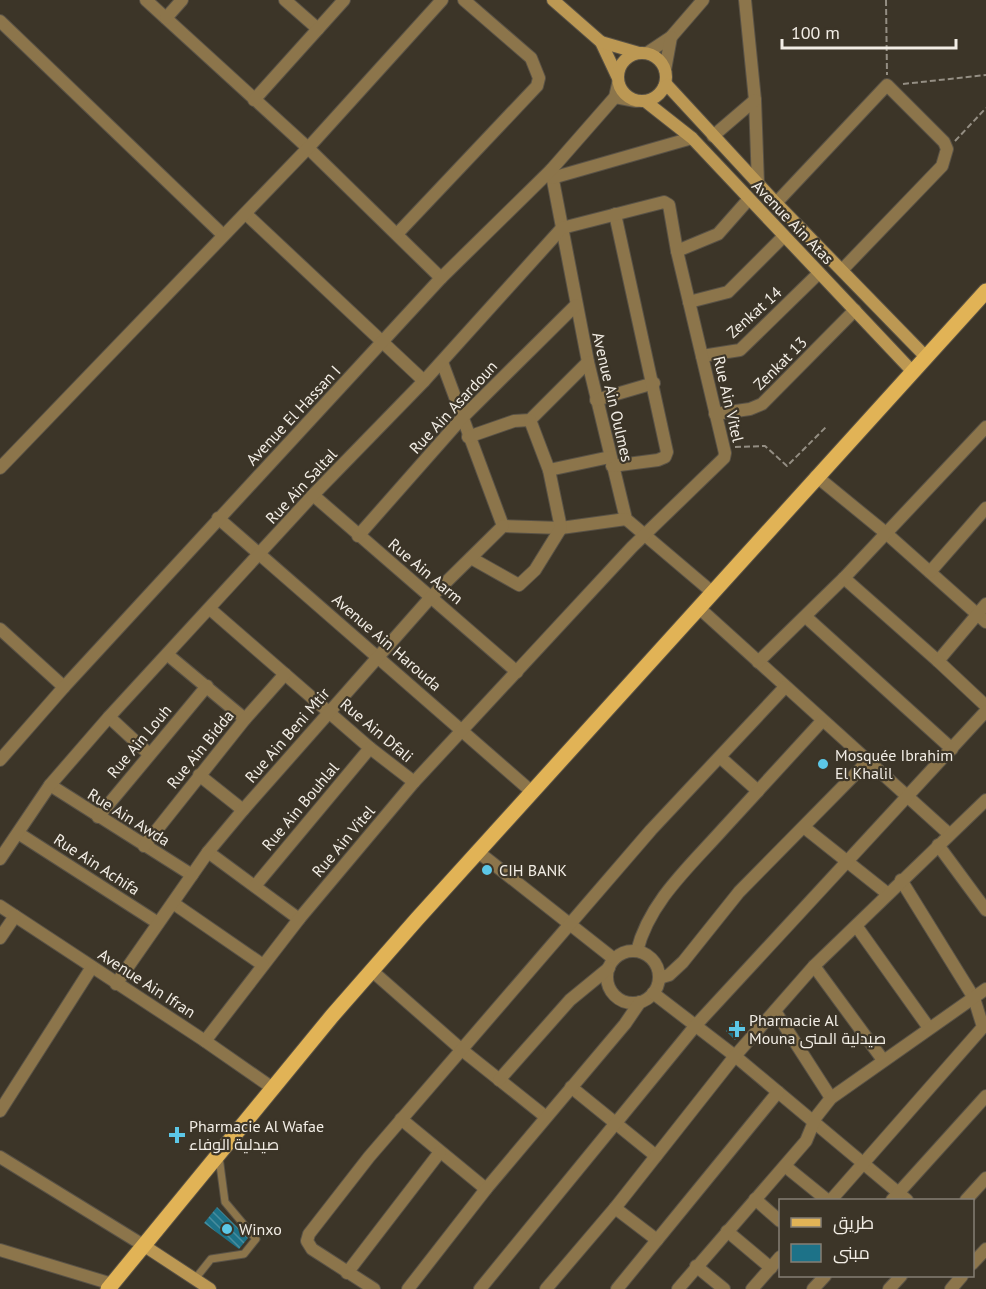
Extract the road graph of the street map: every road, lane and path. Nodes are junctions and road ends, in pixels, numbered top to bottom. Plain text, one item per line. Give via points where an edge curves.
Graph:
1 (146, 0) edge
2 (182, 0) edge
3 (285, 0) edge
4 (344, 0) edge
5 (442, 0) edge
6 (464, 0) edge
7 (553, 0) edge
8 (703, 0) edge
9 (746, 0) edge
10 (886, 0) edge
11 (166, 18) junction
12 (0, 21) edge
13 (318, 28) junction
14 (671, 37) junction
15 (601, 42) junction
16 (643, 53) junction
17 (665, 70) junction
18 (986, 75) edge
19 (887, 85) junction
20 (617, 86) junction
21 (664, 87) junction
22 (254, 100) junction
23 (755, 100) junction
24 (640, 101) junction
25 (986, 108) edge
26 (713, 136) junction
27 (692, 138) junction
28 (308, 148) junction
29 (947, 149) junction
30 (551, 174) junction
31 (758, 184) junction
32 (748, 200) junction
33 (776, 203) junction
34 (246, 214) junction
35 (615, 214) junction
36 (562, 228) junction
37 (397, 234) junction
38 (223, 235) junction
39 (783, 237) junction
40 (677, 251) junction
41 (842, 270) junction
42 (819, 273) junction
43 (441, 278) junction
44 (986, 291) edge
45 (689, 302) junction
46 (576, 305) junction
47 (855, 310) junction
48 (383, 343) junction
49 (702, 356) junction
50 (926, 357) junction
51 (442, 362) junction
52 (588, 362) junction
53 (912, 371) junction
54 (424, 381) junction
55 (654, 383) junction
56 (596, 400) junction
57 (715, 414) junction
58 (462, 418) junction
59 (530, 420) junction
60 (827, 426) dead end
61 (986, 427) edge
62 (468, 437) junction
63 (723, 447) junction
64 (611, 461) junction
65 (0, 468) edge
66 (549, 470) junction
67 (816, 476) junction
68 (313, 495) junction
69 (985, 509) edge
70 (219, 518) junction
71 (626, 519) junction
72 (503, 526) junction
73 (561, 528) junction
74 (886, 534) junction
75 (358, 536) junction
76 (645, 536) junction
77 (261, 554) junction
78 (471, 558) junction
79 (930, 572) junction
80 (844, 578) junction
81 (712, 592) junction
82 (431, 597) junction
83 (698, 607) junction
84 (210, 609) junction
85 (983, 613) edge
86 (806, 617) junction
87 (0, 629) edge
88 (168, 655) junction
89 (378, 656) junction
90 (938, 661) junction
91 (758, 662) junction
92 (517, 672) junction
93 (285, 674) junction
94 (207, 686) junction
95 (64, 687) junction
96 (785, 687) junction
97 (986, 706) edge
98 (986, 711) edge
99 (329, 712) junction
100 (109, 717) junction
101 (245, 719) junction
102 (822, 721) junction
103 (464, 731) junction
104 (370, 748) junction
105 (952, 749) junction
106 (149, 754) junction
107 (721, 758) junction
108 (0, 760) edge
109 (868, 761) junction
110 (199, 775) junction
111 (414, 782) junction
112 (50, 785) junction
113 (758, 791) junction
114 (532, 792) junction
115 (908, 797) junction
116 (984, 805) edge
117 (243, 810) junction
118 (98, 817) junction
119 (805, 828) junction
120 (18, 833) junction
121 (949, 834) junction
122 (938, 844) junction
123 (144, 846) junction
124 (477, 851) junction
125 (208, 852) junction
126 (0, 859) edge
127 (847, 861) junction
128 (192, 875) junction
129 (901, 880) junction
130 (255, 886) junction
131 (888, 894) junction
132 (173, 903) junction
133 (0, 906) edge
134 (986, 910) edge
135 (15, 916) junction
136 (299, 919) junction
137 (158, 924) junction
138 (572, 924) junction
139 (857, 927) junction
140 (0, 938) edge
141 (637, 951) junction
142 (612, 963) junction
143 (263, 965) junction
144 (814, 966) junction
145 (92, 967) junction
146 (371, 970) junction
147 (659, 978) junction
148 (116, 984) junction
149 (986, 989) edge
150 (653, 993) junction
151 (974, 998) junction
152 (640, 1002) junction
153 (775, 1011) junction
154 (696, 1025) junction
155 (929, 1028) junction
156 (984, 1028) edge
157 (206, 1041) junction
158 (462, 1050) junction
159 (735, 1056) junction
160 (883, 1060) junction
161 (499, 1080) junction
162 (571, 1087) junction
163 (274, 1089) junction
164 (778, 1092) junction
165 (986, 1096) edge
166 (831, 1098) junction
167 (0, 1111) edge
168 (546, 1117) junction
169 (401, 1119) junction
170 (814, 1122) junction
171 (614, 1123) junction
172 (440, 1152) junction
173 (656, 1156) junction
174 (0, 1157) edge
175 (219, 1157) junction
176 (864, 1163) junction
177 (785, 1166) junction
178 (986, 1178) edge
179 (486, 1189) junction
180 (899, 1198) edge
181 (755, 1199) junction
182 (828, 1199) edge
183 (830, 1199) edge
184 (967, 1199) edge
185 (615, 1208) junction
186 (779, 1220) edge
187 (727, 1231) junction
188 (657, 1240) junction
189 (143, 1245) junction
190 (986, 1249) edge
191 (0, 1250) edge
192 (779, 1258) edge
193 (974, 1259) edge
194 (696, 1266) junction
195 (771, 1268) junction
196 (347, 1273) junction
197 (823, 1277) edge
198 (899, 1277) edge
199 (960, 1277) edge
200 (195, 1279) junction
201 (110, 1286) edge
202 (210, 1289) edge
203 (374, 1289) edge
204 (408, 1289) edge
205 (480, 1289) edge
206 (546, 1289) edge
207 (617, 1289) edge
208 (678, 1289) edge
209 (724, 1289) edge
210 (752, 1289) edge
211 (813, 1289) edge
212 (890, 1289) edge
213 (951, 1289) edge

1 - 11 street
2 - 11 street
3 - 13 street
4 - 13 street
5 - 28 street
6 - 37 street via 531,58 539,78 537,86
7 - 15 street
8 - 14 street
9 - 23 street
10 - 19 path
11 - 22 street
12 - 38 street
13 - 22 street
14 - 16 street
14 - 17 street
15 - 16 street
15 - 20 street
16 - 17 street via 658,59
16 - 20 street via 626,58
17 - 21 street
18 - 19 path
19 - 29 street
19 - 33 street
20 - 24 street
20 - 30 street, Avenue El Hassan I
21 - 24 street via 653,99
21 - 26 street, Avenue Ain Atas via 667,85
22 - 28 street
23 - 26 street
23 - 31 street
24 - 27 street, Avenue Ain Atas
25 - 29 path
26 - 31 street, Avenue Ain Atas
27 - 30 street
27 - 32 street, Avenue Ain Atas
28 - 34 street
28 - 37 street
29 - 41 street via 942,166
30 - 36 street, Avenue Ain Oulmes
30 - 43 street, Avenue El Hassan I
31 - 33 street, Avenue Ain Atas
32 - 39 street, Avenue Ain Atas
32 - 40 street via 718,234
33 - 41 street, Avenue Ain Atas
34 - 38 street
34 - 48 street
35 - 36 street
35 - 40 street, Rue Ain Vitel via 664,202 670,207
35 - 55 street
36 - 46 street, Avenue Ain Oulmes
36 - 51 street, Rue Ain Saltal
37 - 43 street
38 - 65 street
39 - 42 street, Avenue Ain Atas
39 - 45 street via 728,292
40 - 45 street, Rue Ain Vitel
41 - 50 street, Avenue Ain Atas
42 - 47 street, Avenue Ain Atas
42 - 49 street, Zenkat 14 via 740,350
43 - 48 street, Avenue El Hassan I
44 - 50 main road
45 - 49 street, Rue Ain Vitel
46 - 52 street, Avenue Ain Oulmes
46 - 58 street, Rue Ain Asardoun
47 - 53 street, Avenue Ain Atas
47 - 57 street, Zenkat 13 via 762,404
48 - 54 street
48 - 70 street, Avenue El Hassan I
49 - 57 street, Rue Ain Vitel
50 - 53 main road
51 - 54 street, Rue Ain Saltal
51 - 58 street
52 - 56 street, Avenue Ain Oulmes
52 - 59 street
53 - 67 main road
54 - 68 street, Rue Ain Saltal
55 - 56 street
55 - 64 street via 668,447 666,455 658,460
56 - 64 street, Avenue Ain Oulmes
57 - 63 street, Rue Ain Vitel
58 - 62 street
58 - 75 street, Rue Ain Asardoun
59 - 62 street via 514,421
59 - 66 street
60 - 63 path via 787,466 765,446
61 - 74 street
62 - 72 street
63 - 76 street, Rue Ain Vitel via 720,465
64 - 66 street
64 - 71 street, Avenue Ain Oulmes
66 - 73 street
67 - 74 street
67 - 81 main road
68 - 75 street, Rue Ain Aarm
68 - 77 street, Rue Ain Saltal
69 - 79 street
70 - 77 street, Avenue Ain Harouda
70 - 95 street, Avenue El Hassan I
71 - 73 street
71 - 76 street
72 - 73 street
72 - 78 street, Rue Ain Beni Mtir
73 - 78 street via 535,570 519,585
74 - 79 street
74 - 80 street
75 - 82 street, Rue Ain Aarm
76 - 81 street
76 - 92 street, Rue Ain Vitel
77 - 84 street, Rue Ain Saltal
77 - 89 street, Avenue Ain Harouda
78 - 82 street, Rue Ain Beni Mtir
79 - 85 street
80 - 86 street
80 - 90 street
81 - 83 main road
82 - 89 street, Rue Ain Beni Mtir
82 - 92 street, Rue Ain Aarm
83 - 91 street
83 - 114 main road
84 - 88 street, Rue Ain Saltal
84 - 93 street, Rue Ain Dfali
85 - 90 street
86 - 91 street
86 - 105 street
87 - 95 street
88 - 94 street
88 - 100 street, Rue Ain Saltal
89 - 99 street, Rue Ain Beni Mtir
89 - 103 street, Avenue Ain Harouda
90 - 97 street
91 - 96 street
92 - 103 street, Rue Ain Vitel
93 - 99 street, Rue Ain Dfali
93 - 101 street, Rue Ain Bidda
94 - 101 street
94 - 106 street, Rue Ain Louh
95 - 108 street, Avenue El Hassan I
96 - 102 street
96 - 107 street
98 - 105 street
99 - 104 street, Rue Ain Dfali
99 - 117 street, Rue Ain Beni Mtir
100 - 106 street
100 - 112 street, Rue Ain Saltal
101 - 110 street, Rue Ain Bidda
102 - 109 street
102 - 113 street
103 - 111 street, Rue Ain Vitel
103 - 114 street, Avenue Ain Harouda
104 - 111 street, Rue Ain Dfali
104 - 130 street, Rue Ain Bouhlal
105 - 115 street
106 - 118 street, Rue Ain Louh
107 - 113 street
107 - 138 street via 651,830
109 - 115 street
109 - 119 street
110 - 117 street
110 - 123 street, Rue Ain Bidda
111 - 136 street, Rue Ain Vitel
112 - 118 street, Rue Ain Awda
112 - 120 street, Rue Ain Saltal
113 - 141 street via 655,907
114 - 124 main road
115 - 121 street
115 - 127 street
116 - 121 street
117 - 125 street, Rue Ain Beni Mtir
118 - 123 street, Rue Ain Awda
119 - 127 street
119 - 147 street via 739,892 675,970
120 - 126 street, Rue Ain Saltal
120 - 137 street, Rue Ain Achifa
121 - 122 street
122 - 129 street
122 - 134 street
123 - 128 street, Rue Ain Awda
124 - 138 street
124 - 146 main road
125 - 128 street, Rue Ain Beni Mtir
125 - 130 street
127 - 131 street
127 - 154 street
128 - 132 street, Rue Ain Beni Mtir
129 - 131 street
129 - 151 street
130 - 136 street
131 - 139 street
132 - 137 street, Rue Ain Beni Mtir
132 - 143 street
133 - 135 street, Avenue Ain Ifran
135 - 140 street
135 - 145 street, Avenue Ain Ifran
136 - 143 street, Rue Ain Vitel
137 - 148 street, Rue Ain Beni Mtir
138 - 142 street
138 - 158 street
139 - 144 street
139 - 155 street
141 - 142 street via 625,952
141 - 147 street via 655,964
142 - 152 street via 607,979 610,990 629,1003
142 - 161 street via 570,1000
143 - 157 street, Rue Ain Vitel
144 - 153 street
144 - 160 street
145 - 148 street, Avenue Ain Ifran
145 - 167 street
146 - 158 street
146 - 163 main road
147 - 150 street
148 - 157 street, Avenue Ain Ifran
149 - 151 street
150 - 152 street
150 - 154 street
151 - 155 street
151 - 156 street
152 - 162 street
153 - 159 street
153 - 166 street
154 - 159 street
154 - 171 street
155 - 160 street
156 - 176 street
157 - 163 street, Avenue Ain Ifran
158 - 161 street
158 - 169 street
159 - 164 street
159 - 173 street
160 - 166 street
161 - 168 street
162 - 168 street
162 - 171 street
163 - 175 main road
164 - 170 street
164 - 188 street
165 - 180 street
166 - 170 street
168 - 179 street
169 - 172 street
169 - 196 street via 309,1234 308,1245
170 - 176 street
170 - 177 street via 810,1135
171 - 173 street
171 - 205 street
172 - 179 street
172 - 196 street
173 - 185 street
174 - 189 street
175 - 189 main road
175 - 200 lane via 225,1202 255,1239 244,1254 211,1259
176 - 180 street
176 - 183 street
177 - 181 street
177 - 182 street
178 - 184 street
179 - 204 street
181 - 186 street
181 - 187 street
185 - 188 street
185 - 206 street
187 - 194 street
187 - 195 street
188 - 207 street
189 - 200 street
189 - 201 main road
190 - 193 street
191 - 201 street
192 - 195 street
194 - 208 street
194 - 209 street
195 - 210 street
196 - 203 street
197 - 211 street
198 - 212 street
199 - 213 street
200 - 202 street

